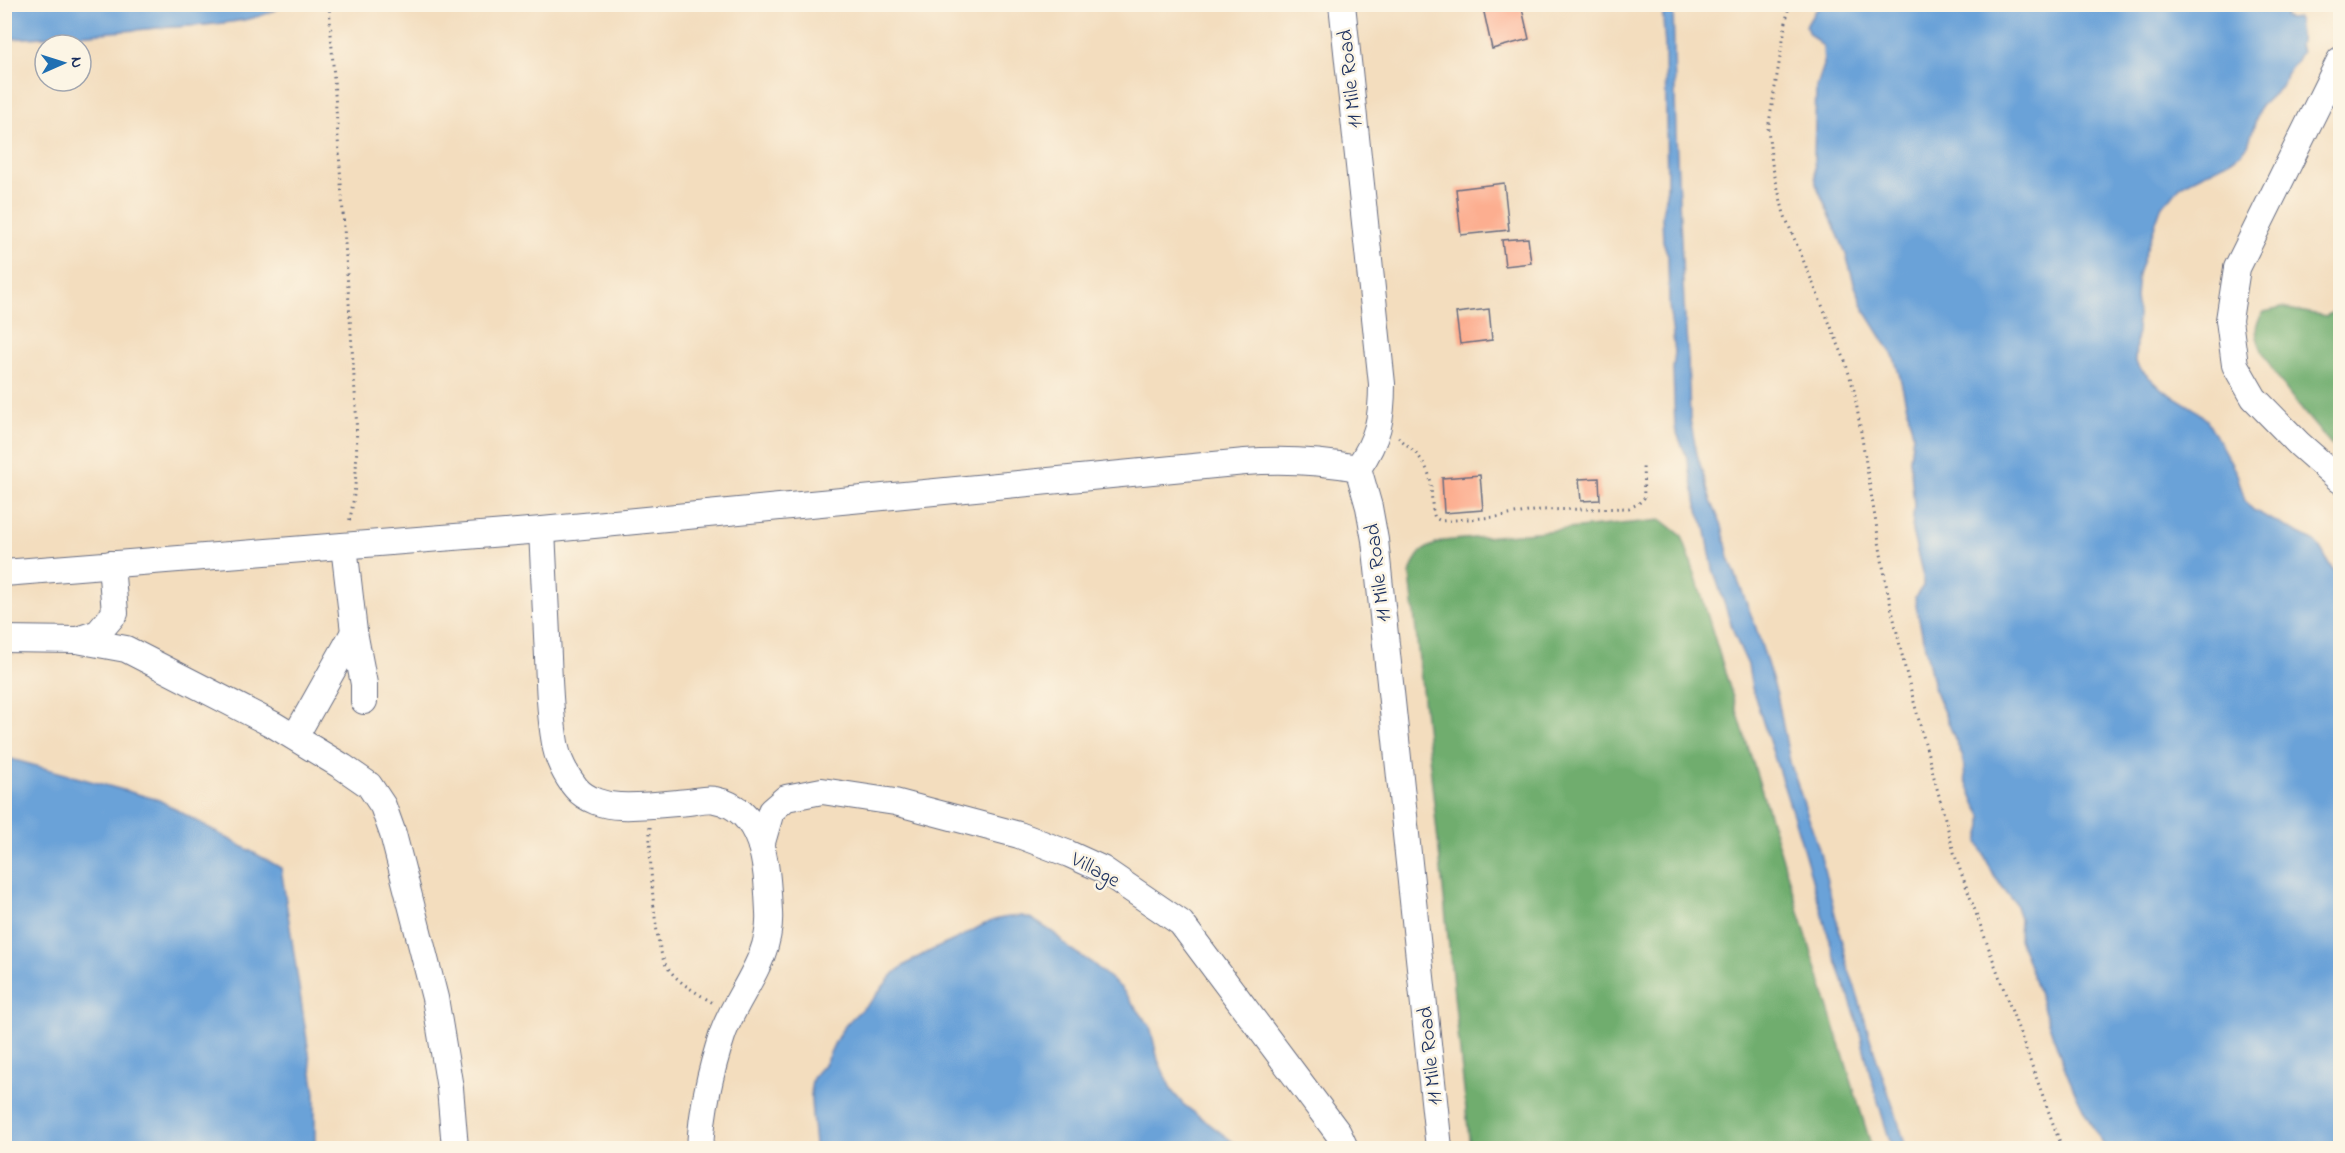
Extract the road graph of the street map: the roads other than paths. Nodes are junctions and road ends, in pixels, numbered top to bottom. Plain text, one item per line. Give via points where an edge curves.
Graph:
1 (1342, 4) edge
2 (2340, 60) edge
3 (1358, 468) junction
4 (2340, 480) edge
5 (542, 530) junction
6 (344, 546) junction
7 (111, 564) junction
8 (4, 573) edge
9 (115, 613) junction
10 (354, 632) junction
11 (4, 639) edge
12 (77, 640) junction
13 (152, 661) junction
14 (364, 701) dead end
15 (295, 738) junction
16 (761, 846) junction
17 (455, 1149) edge
18 (700, 1149) edge
19 (1345, 1149) edge
20 (1439, 1149) edge

1 - 3 street, 11 Mile Road via 1382,384 1380,421 1372,448
2 - 4 street via 2237,267 2229,320 2235,365 2254,398
3 - 5 street via 1284,459
3 - 20 street, 11 Mile Road via 1375,540
5 - 6 street
5 - 16 street via 555,745 576,789 611,806 714,799 746,815
6 - 7 street
6 - 10 street
7 - 8 street
7 - 9 street
9 - 12 street via 98,633
9 - 13 street via 128,638
10 - 14 street
10 - 15 street
11 - 12 street
12 - 13 street via 126,649
13 - 15 street
15 - 17 street via 369,785 383,806 435,998 450,1088
16 - 18 street via 769,936 724,1032 712,1073
16 - 19 street, Village via 771,811 786,798 822,791 895,802 1019,835 1102,869 1181,923 1338,1133

